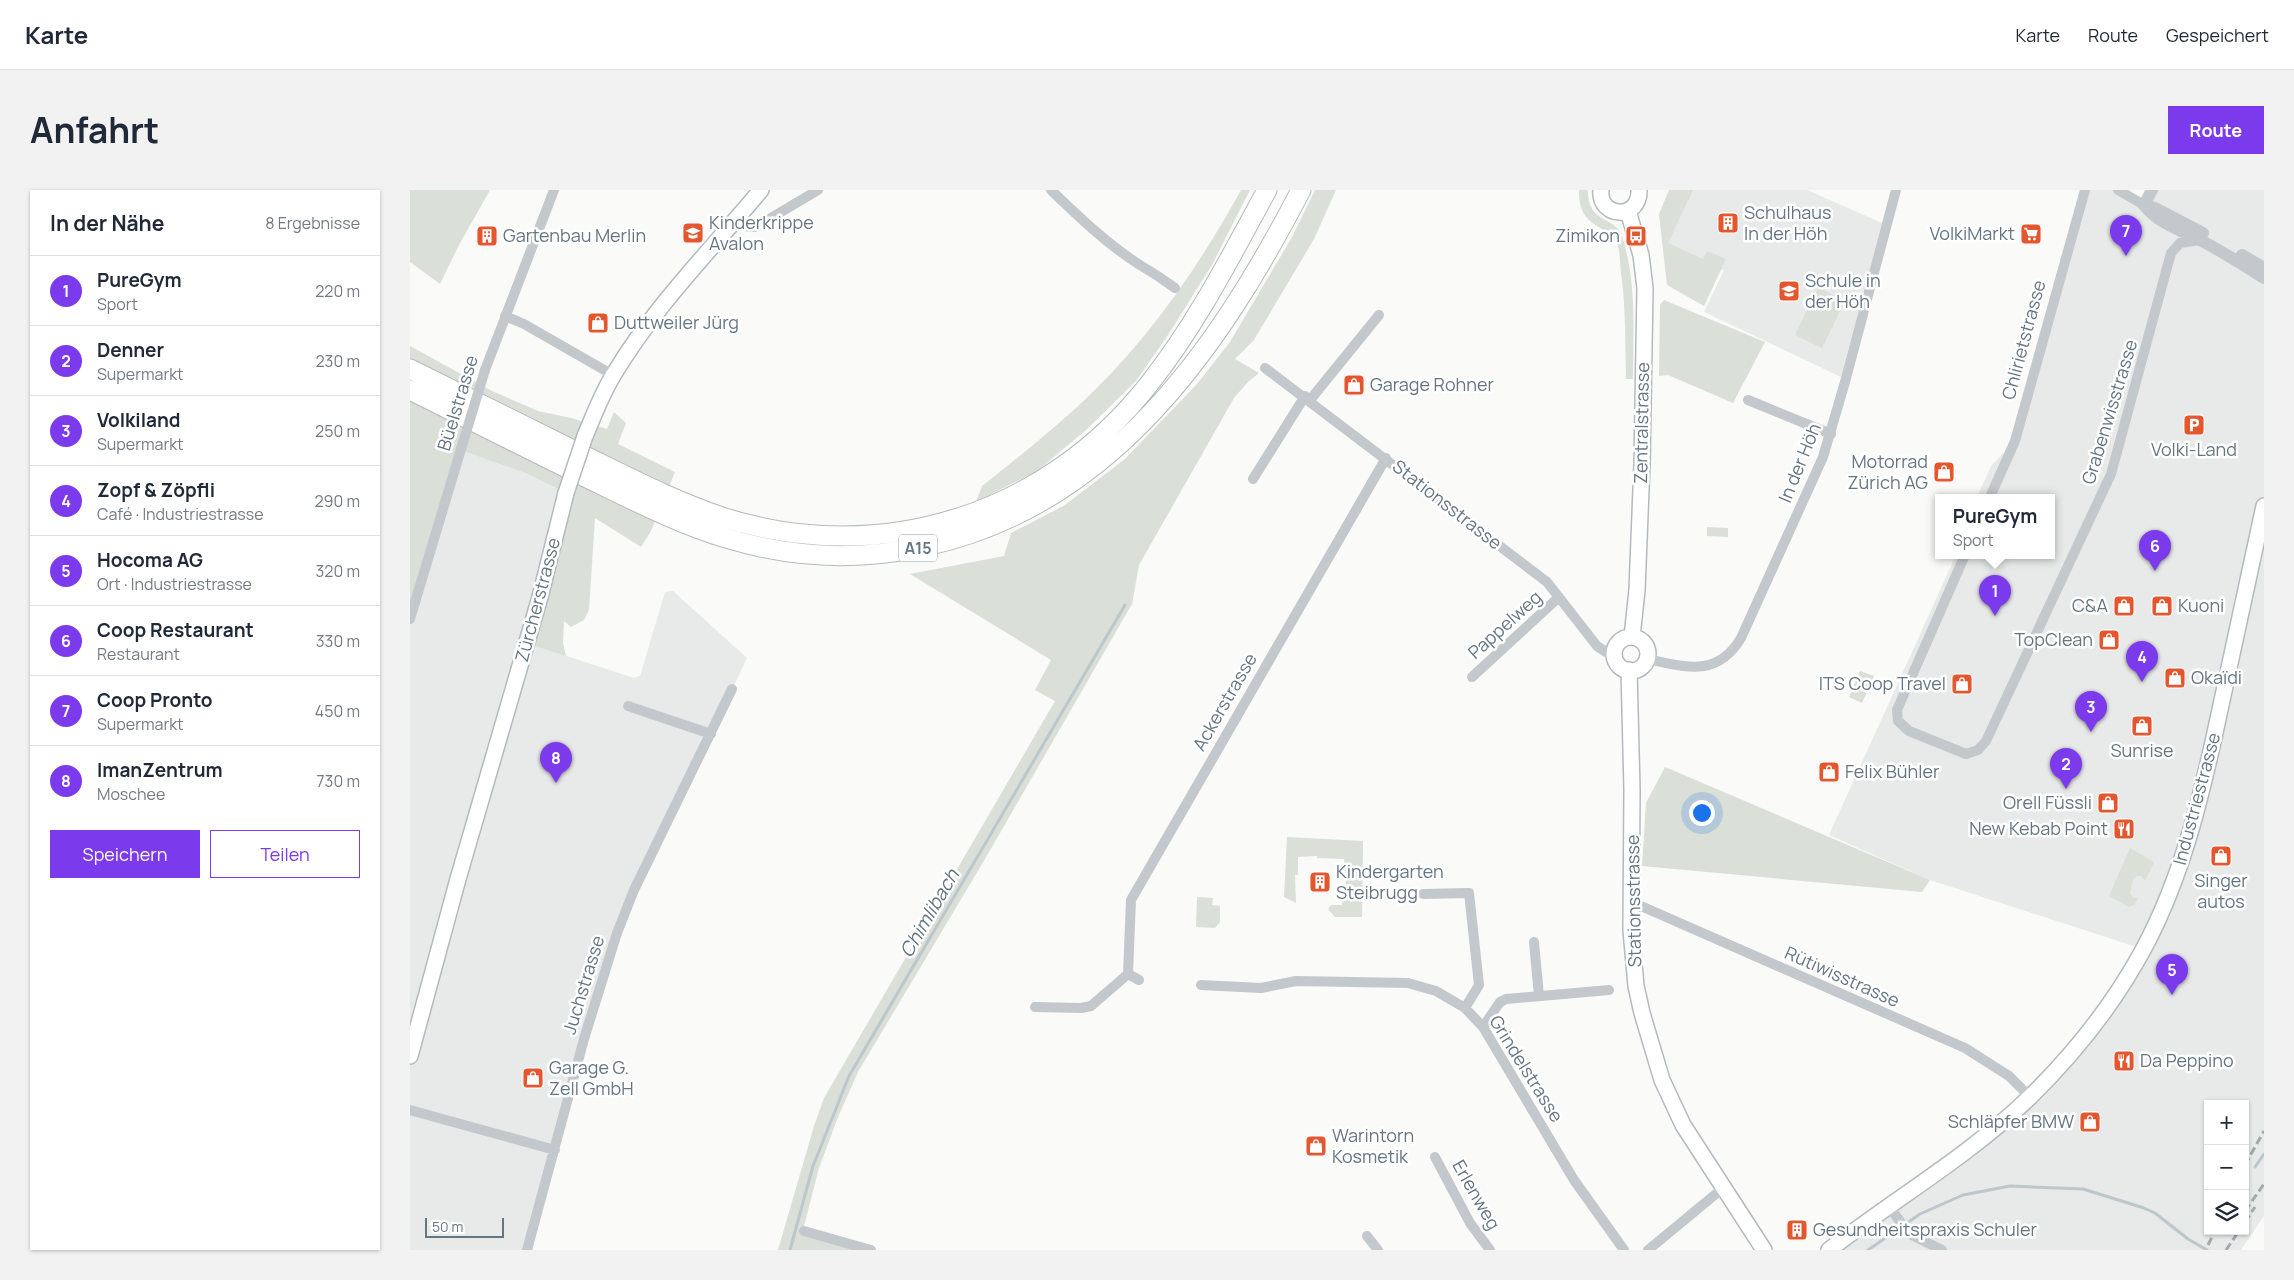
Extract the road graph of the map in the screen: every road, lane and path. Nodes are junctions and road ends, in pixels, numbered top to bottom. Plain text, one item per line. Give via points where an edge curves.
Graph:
1 (554, 190) edge
2 (761, 190) edge
3 (818, 190) edge
4 (1051, 190) edge
5 (1267, 190) edge
6 (1301, 190) edge
7 (1601, 190) edge
8 (1639, 190) edge
9 (1896, 190) edge
10 (2085, 190) edge
11 (2118, 190) edge
12 (2152, 190) edge
13 (2144, 205) junction
14 (1628, 211) junction
15 (732, 225) junction
16 (2200, 240) junction
17 (2264, 268) edge
18 (2264, 278) edge
19 (1175, 288) dead end
20 (1379, 315) dead end
21 (505, 316) junction
22 (1266, 368) dead end
23 (410, 369) edge
24 (613, 375) junction
25 (410, 390) edge
26 (1307, 398) junction
27 (1748, 400) dead end
28 (1831, 434) junction
29 (1386, 458) junction
30 (1254, 479) dead end
31 (1991, 494) edge
32 (2264, 506) edge
33 (1962, 559) edge
34 (1559, 597) junction
35 (410, 619) edge
36 (1632, 637) junction
37 (1614, 653) junction
38 (1647, 659) junction
39 (1629, 670) junction
40 (1472, 677) dead end
41 (732, 689) dead end
42 (628, 706) dead end
43 (711, 734) junction
44 (1423, 894) dead end
45 (1631, 904) junction
46 (1534, 942) dead end
47 (1128, 974) junction
48 (1139, 980) dead end
49 (1201, 985) dead end
50 (1609, 990) dead end
51 (1539, 996) junction
52 (1035, 1007) dead end
53 (1466, 1008) junction
54 (1483, 1027) junction
55 (410, 1056) edge
56 (2030, 1097) junction
57 (413, 1111) edge
58 (555, 1150) junction
59 (1435, 1156) dead end
60 (1723, 1188) junction
61 (1893, 1212) junction
62 (804, 1231) dead end
63 (1368, 1236) dead end
64 (527, 1250) edge
65 (871, 1250) edge
66 (1378, 1250) edge
67 (1490, 1250) edge
68 (1624, 1250) edge
69 (1648, 1250) edge
70 (1764, 1250) edge
71 (1829, 1250) edge
72 (1942, 1250) edge

1 - 21 street, Büelstrasse
2 - 15 main road, Zürcherstrasse
3 - 15 street via 756,227
4 - 19 street via 1108,240
5 - 23 highway, A15 via 1186,330 1150,382 1113,424 1083,452 1012,497 973,514 919,529 876,535 819,536 763,528 721,516 631,478
6 - 25 highway, A15 via 1260,267 1213,339 1123,443 1066,488 1027,511 937,544 889,553 844,556 777,550 726,538 662,514
7 - 14 main road via 1607,208 1621,213
8 - 14 main road via 1637,203
9 - 28 street, In der Höh
10 - 31 street, Chlirietstrasse via 2015,441
11 - 13 street
12 - 13 street
13 - 16 street via 2156,218
13 - 17 street via 2167,214
14 - 36 main road, Zentralstrasse via 1641,255 1645,288 1642,464
15 - 24 main road, Zürcherstrasse via 656,315
16 - 18 street
16 - 33 street, Grabenwisstrasse via 2180,243 2171,253 2111,474 1986,741 1972,754 1960,753 1909,731 1897,716 1899,703
20 - 26 street
21 - 24 street
21 - 35 street, Büelstrasse, bridge via 485,370
22 - 26 street, Stationsstrasse
24 - 55 main road, Zürcherstrasse, bridge via 585,436 566,493 540,597
26 - 29 street, Stationsstrasse
26 - 30 street
27 - 28 street
28 - 38 street, In der Höh via 1740,638 1729,655 1712,665 1697,667
29 - 34 street, Stationsstrasse via 1547,582
29 - 47 street, Ackerstrasse via 1131,900
32 - 56 main road, Industriestrasse via 2198,811 2164,906 2144,949 2110,1004 2070,1055
34 - 37 street, Stationsstrasse via 1597,646
34 - 40 street, Pappelweg
36 - 37 main road via 1620,641
36 - 38 main road via 1643,642
37 - 39 main road via 1617,662
38 - 39 main road via 1642,666
39 - 45 main road, Stationsstrasse
41 - 43 street, Juchstrasse
42 - 43 street
43 - 58 street, Juchstrasse via 634,890 617,933 584,1039
44 - 53 street via 1469,893 1479,985
45 - 56 street, Rütiwisstrasse via 1965,1048 2008,1076
45 - 60 main road, Stationsstrasse via 1636,986 1659,1072 1683,1125
46 - 51 street
47 - 48 street
47 - 52 street via 1091,1006
49 - 53 street, Grindelstrasse via 1261,988 1296,981 1408,983 1436,992
50 - 51 street
51 - 54 street via 1500,1002
53 - 54 street, Grindelstrasse
54 - 68 street, Grindelstrasse via 1574,1180
56 - 61 main road, Industriestrasse
57 - 58 street
58 - 64 street, Juchstrasse
59 - 67 street, Erlenweg via 1470,1223
60 - 69 street
60 - 70 main road, Stationsstrasse
61 - 71 main road, Industriestrasse
61 - 72 street via 1908,1233
62 - 65 street
63 - 66 street

